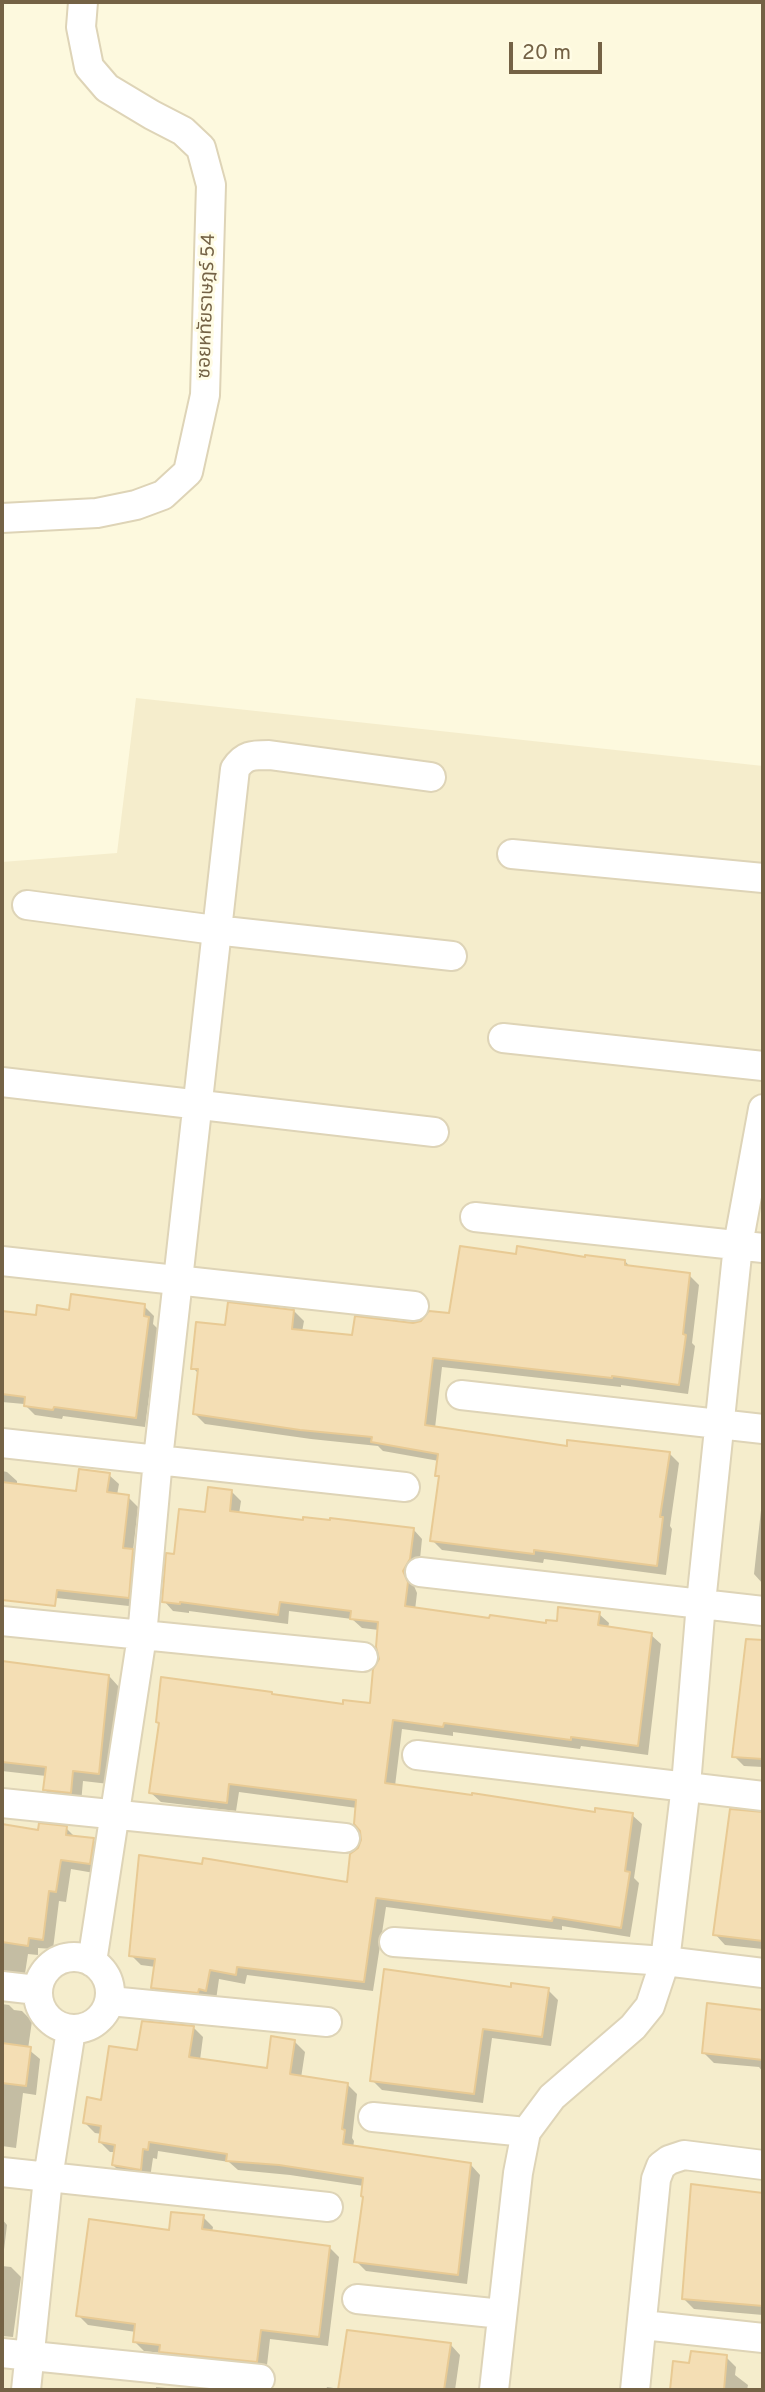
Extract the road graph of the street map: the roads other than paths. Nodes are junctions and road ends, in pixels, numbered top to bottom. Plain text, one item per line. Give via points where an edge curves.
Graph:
1 (83, 2) edge
2 (2, 518) edge
3 (431, 777) dead end
4 (512, 854) dead end
5 (763, 878) edge
6 (27, 905) dead end
7 (215, 930) junction
8 (453, 956) dead end
9 (503, 1038) dead end
10 (763, 1066) edge
11 (2, 1082) edge
12 (197, 1104) junction
13 (763, 1109) edge
14 (434, 1132) dead end
15 (475, 1217) dead end
16 (750, 1247) edge
17 (2, 1261) edge
18 (179, 1281) junction
19 (414, 1306) dead end
20 (461, 1395) dead end
21 (720, 1424) junction
22 (763, 1429) edge
23 (2, 1443) edge
24 (158, 1459) junction
25 (405, 1487) dead end
26 (420, 1572) dead end
27 (701, 1603) junction
28 (763, 1611) edge
29 (2, 1621) edge
30 (142, 1636) junction
31 (363, 1657) dead end
32 (417, 1755) dead end
33 (686, 1786) junction
34 (763, 1796) edge
35 (2, 1803) edge
36 (116, 1816) junction
37 (345, 1838) dead end
38 (394, 1942) dead end
39 (665, 1961) junction
40 (92, 1962) junction
41 (763, 1973) edge
42 (2, 1986) edge
43 (37, 1990) junction
44 (110, 2001) junction
45 (327, 2022) dead end
46 (71, 2030) junction
47 (373, 2117) dead end
48 (526, 2132) junction
49 (763, 2165) edge
50 (2, 2172) edge
51 (48, 2178) junction
52 (328, 2207) dead end
53 (357, 2299) dead end
54 (502, 2314) junction
55 (643, 2325) junction
56 (763, 2338) edge
57 (2, 2353) edge
58 (30, 2356) junction
59 (260, 2379) dead end
60 (26, 2390) edge
61 (494, 2390) edge
62 (635, 2390) edge

1 - 2 street, ซอยหทัยราษฎร์ 54 via 81,27 89,67 107,88 183,131 201,148 211,185 205,395 188,472 163,495 97,513
3 - 7 street via 269,755 242,758 235,769
4 - 5 street
6 - 7 street
7 - 8 street
7 - 12 street
9 - 10 street
11 - 12 street
12 - 14 street
12 - 18 street
13 - 16 street
15 - 16 street
16 - 21 street
17 - 18 street
18 - 19 street
18 - 24 street
20 - 21 street
21 - 22 street
21 - 27 street
23 - 24 street
24 - 25 street
24 - 30 street
26 - 27 street
27 - 28 street
27 - 33 street
29 - 30 street
30 - 31 street
30 - 36 street
32 - 33 street
33 - 34 street
33 - 39 street
35 - 36 street
36 - 37 street
36 - 40 street
38 - 39 street
39 - 41 street
39 - 48 street via 650,2006 633,2027 552,2097
40 - 43 street via 62,1959 45,1971
40 - 44 street via 109,1983
42 - 43 street
43 - 46 street via 50,2021
44 - 45 street
44 - 46 street via 96,2023
46 - 51 street
47 - 48 street
48 - 54 street
49 - 55 street via 684,2155 661,2166 656,2179
50 - 51 street
51 - 52 street
51 - 58 street
53 - 54 street
54 - 61 street
55 - 56 street
55 - 62 street
57 - 58 street
58 - 59 street
58 - 60 street

